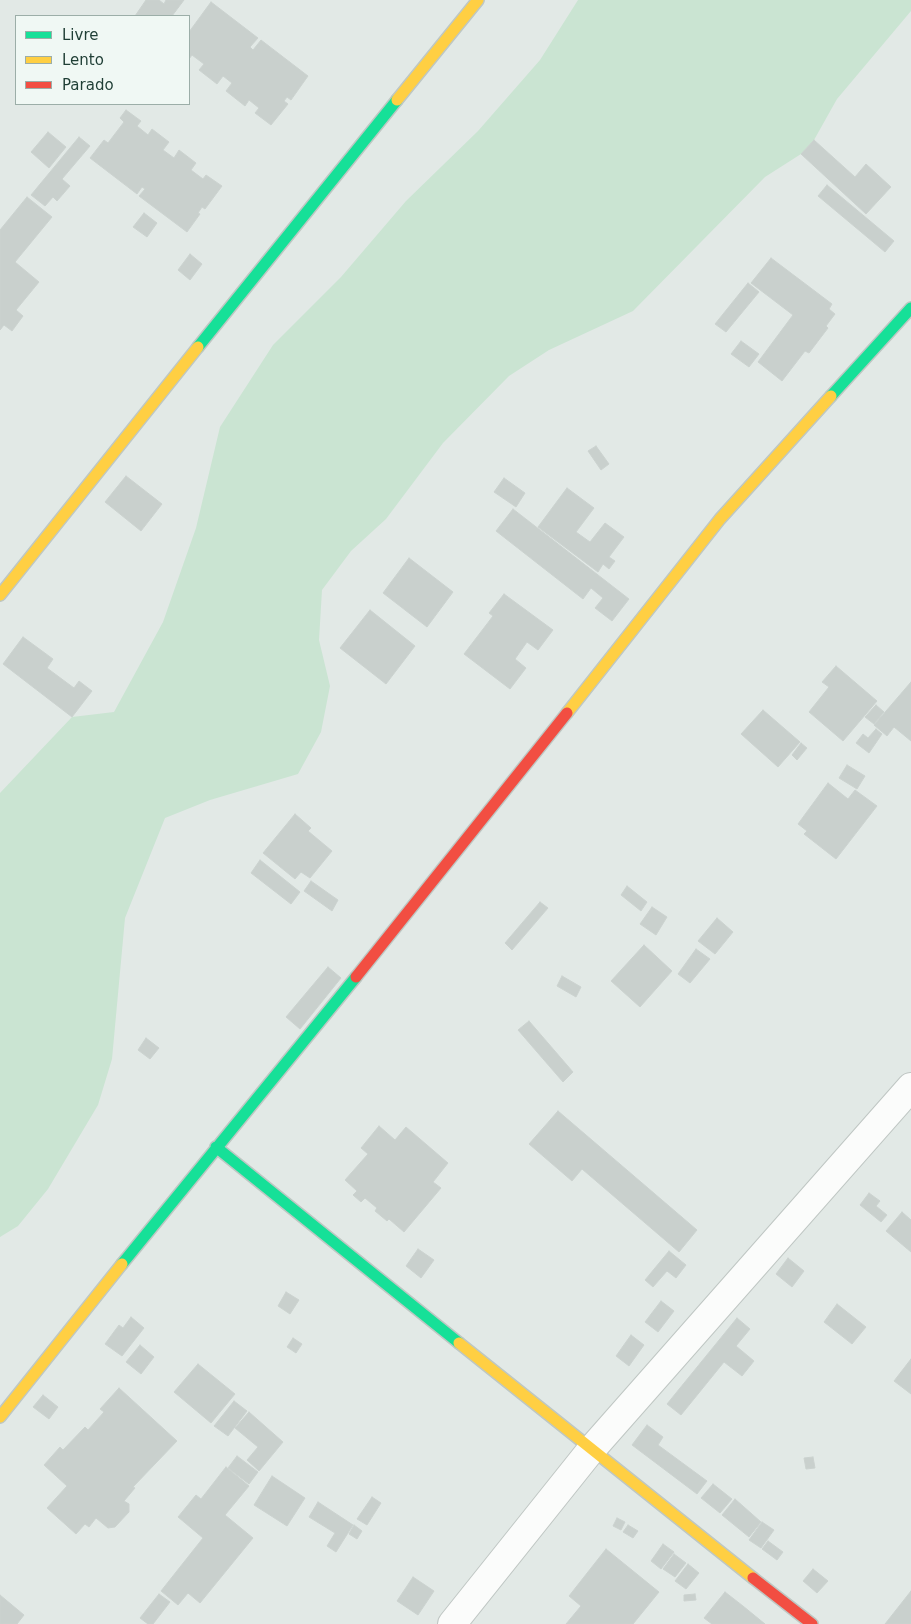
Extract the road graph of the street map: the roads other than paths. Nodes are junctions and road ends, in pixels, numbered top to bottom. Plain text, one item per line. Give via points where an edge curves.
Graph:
1 (478, 0) edge
2 (911, 308) edge
3 (0, 595) edge
4 (911, 1087) edge
5 (216, 1148) junction
6 (0, 1417) edge
7 (591, 1450) junction
8 (452, 1624) edge
9 (812, 1624) edge

1 - 3 street
2 - 5 street via 720,519 387,940
4 - 7 street
5 - 6 street
5 - 7 street
7 - 8 street
7 - 9 street

